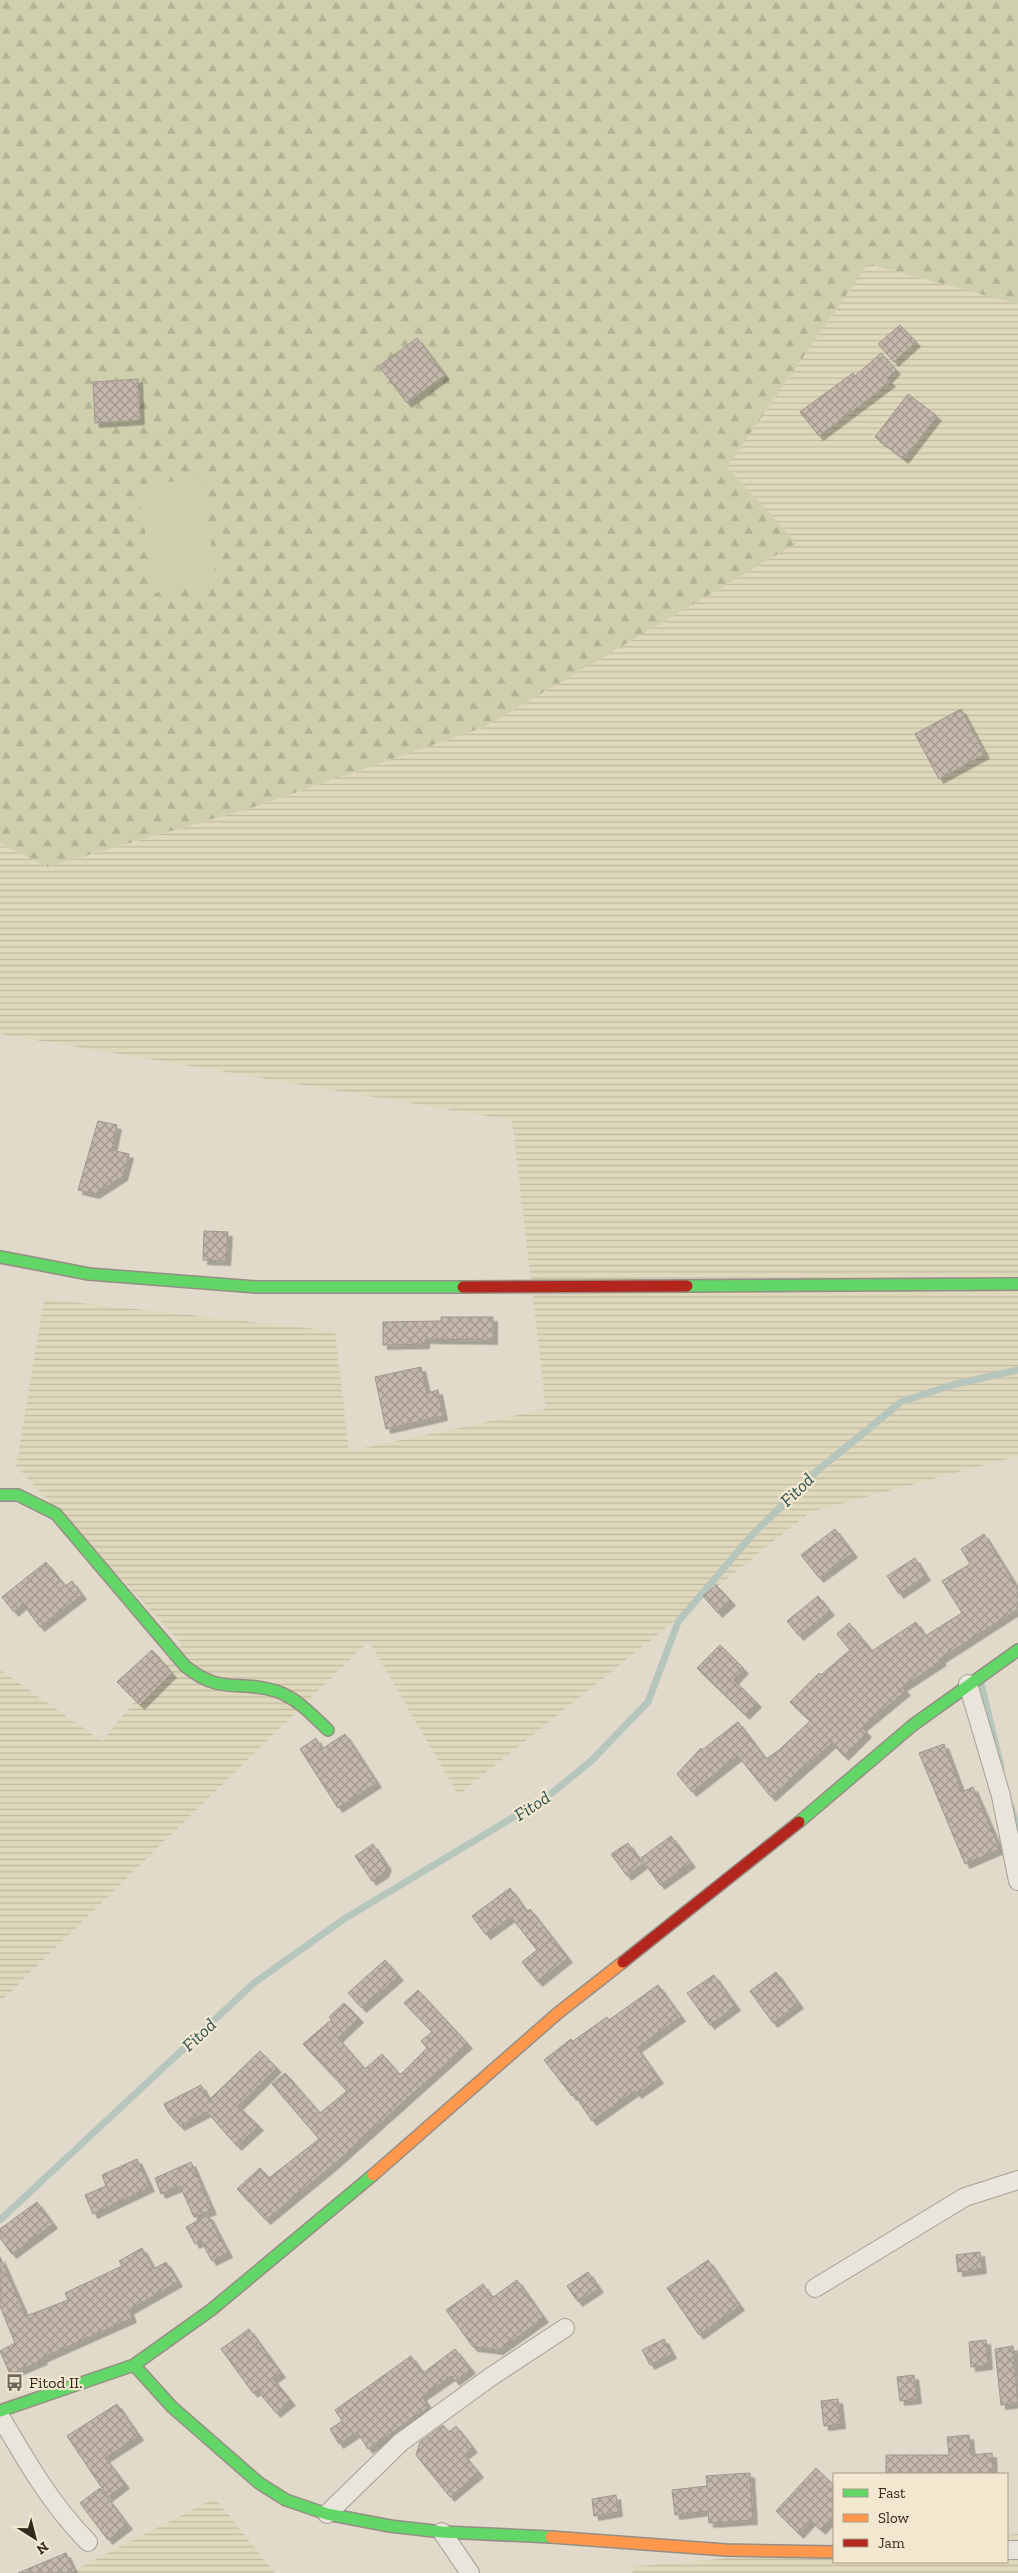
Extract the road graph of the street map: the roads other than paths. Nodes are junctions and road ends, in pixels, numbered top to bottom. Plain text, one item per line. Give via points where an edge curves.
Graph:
1 (0, 1256) edge
2 (1018, 1284) edge
3 (0, 1495) edge
4 (1018, 1650) edge
5 (968, 1684) junction
6 (328, 1730) dead end
7 (1018, 1881) edge
8 (1018, 2180) edge
9 (815, 2288) dead end
10 (565, 2328) dead end
11 (134, 2365) junction
12 (0, 2411) edge
13 (0, 2416) edge
14 (326, 2514) junction
15 (442, 2532) junction
16 (88, 2542) dead end
17 (833, 2552) edge
18 (470, 2573) edge

1 - 2 street via 89,1274 258,1287
3 - 6 street via 18,1495 56,1514 200,1680 225,1687 268,1689 296,1701
4 - 5 street
5 - 7 street via 1001,1796
5 - 11 street via 912,1725 773,1844 558,2013 359,2187 211,2310
8 - 9 street via 965,2197
10 - 14 street via 401,2442
11 - 12 street
11 - 14 street via 172,2407 258,2483 286,2500
13 - 16 street via 62,2516
14 - 15 street
15 - 17 street via 726,2550
15 - 18 street

